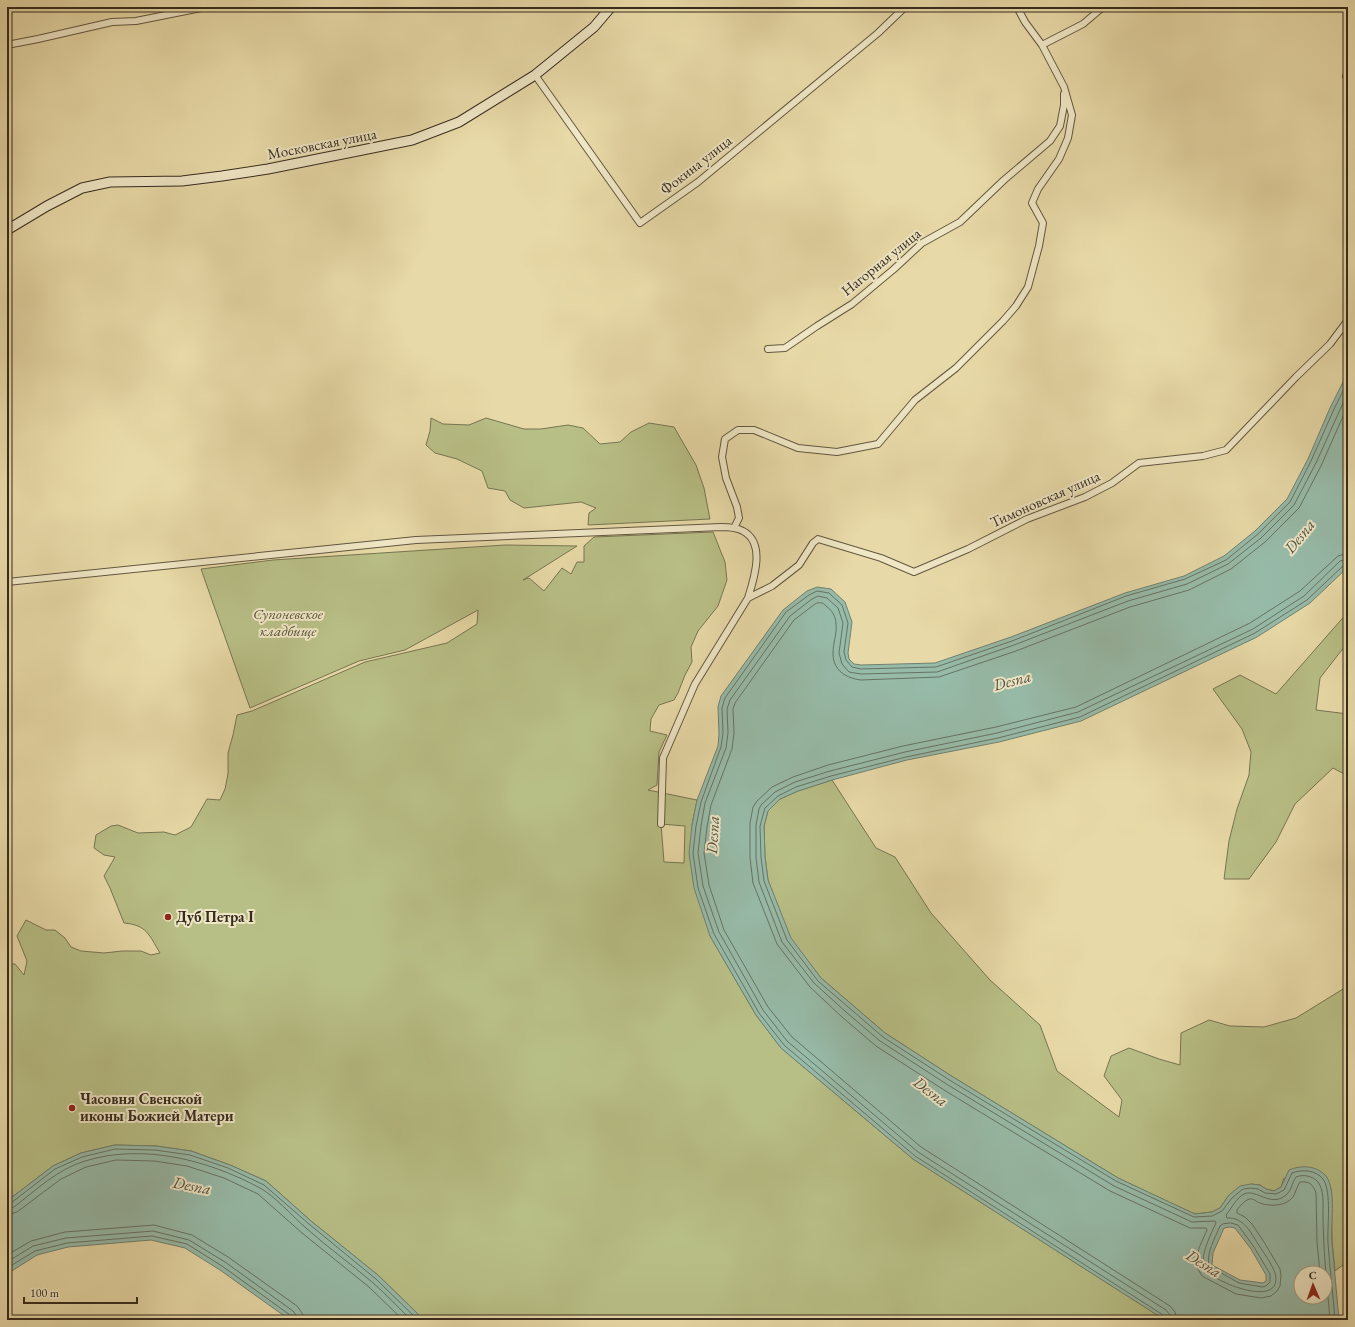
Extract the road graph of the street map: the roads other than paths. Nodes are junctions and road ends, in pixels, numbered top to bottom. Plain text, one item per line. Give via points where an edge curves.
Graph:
1 (206, 7) edge
2 (611, 7) edge
3 (906, 7) edge
4 (1017, 7) edge
5 (1103, 7) edge
6 (1042, 44) junction
7 (7, 45) edge
8 (536, 75) junction
9 (1064, 87) junction
10 (7, 230) edge
11 (1348, 320) edge
12 (768, 349) dead end
13 (734, 528) junction
14 (7, 582) edge
15 (748, 598) junction
16 (661, 824) dead end

1 - 7 street via 136,21 112,22
2 - 8 street, Московская улица via 594,27
3 - 8 street, Фокина улица via 704,178 640,223
4 - 6 street
5 - 6 street via 1083,24
6 - 9 street
8 - 10 street, Московская улица via 459,122 412,140 222,176 182,181 110,182 82,188
9 - 12 street, Нагорная улица via 1060,126 1050,141 960,222 922,243 852,304 785,348
9 - 13 street via 1072,115 1068,138 1059,159 1038,188 1032,203 1043,223 1028,287 1016,306 956,368 915,400 878,444 837,452 798,448 754,430 738,430 725,439 722,458 726,478 737,507 738,518
11 - 15 street, Тимоновская улица via 1330,344 1226,450 1203,456 1139,463 1112,483 1085,497 1027,519 968,549 914,572 881,558 818,539 799,565 772,586
13 - 14 street via 416,540
13 - 15 street via 750,537 754,546 756,570
15 - 16 street via 695,684 663,758

